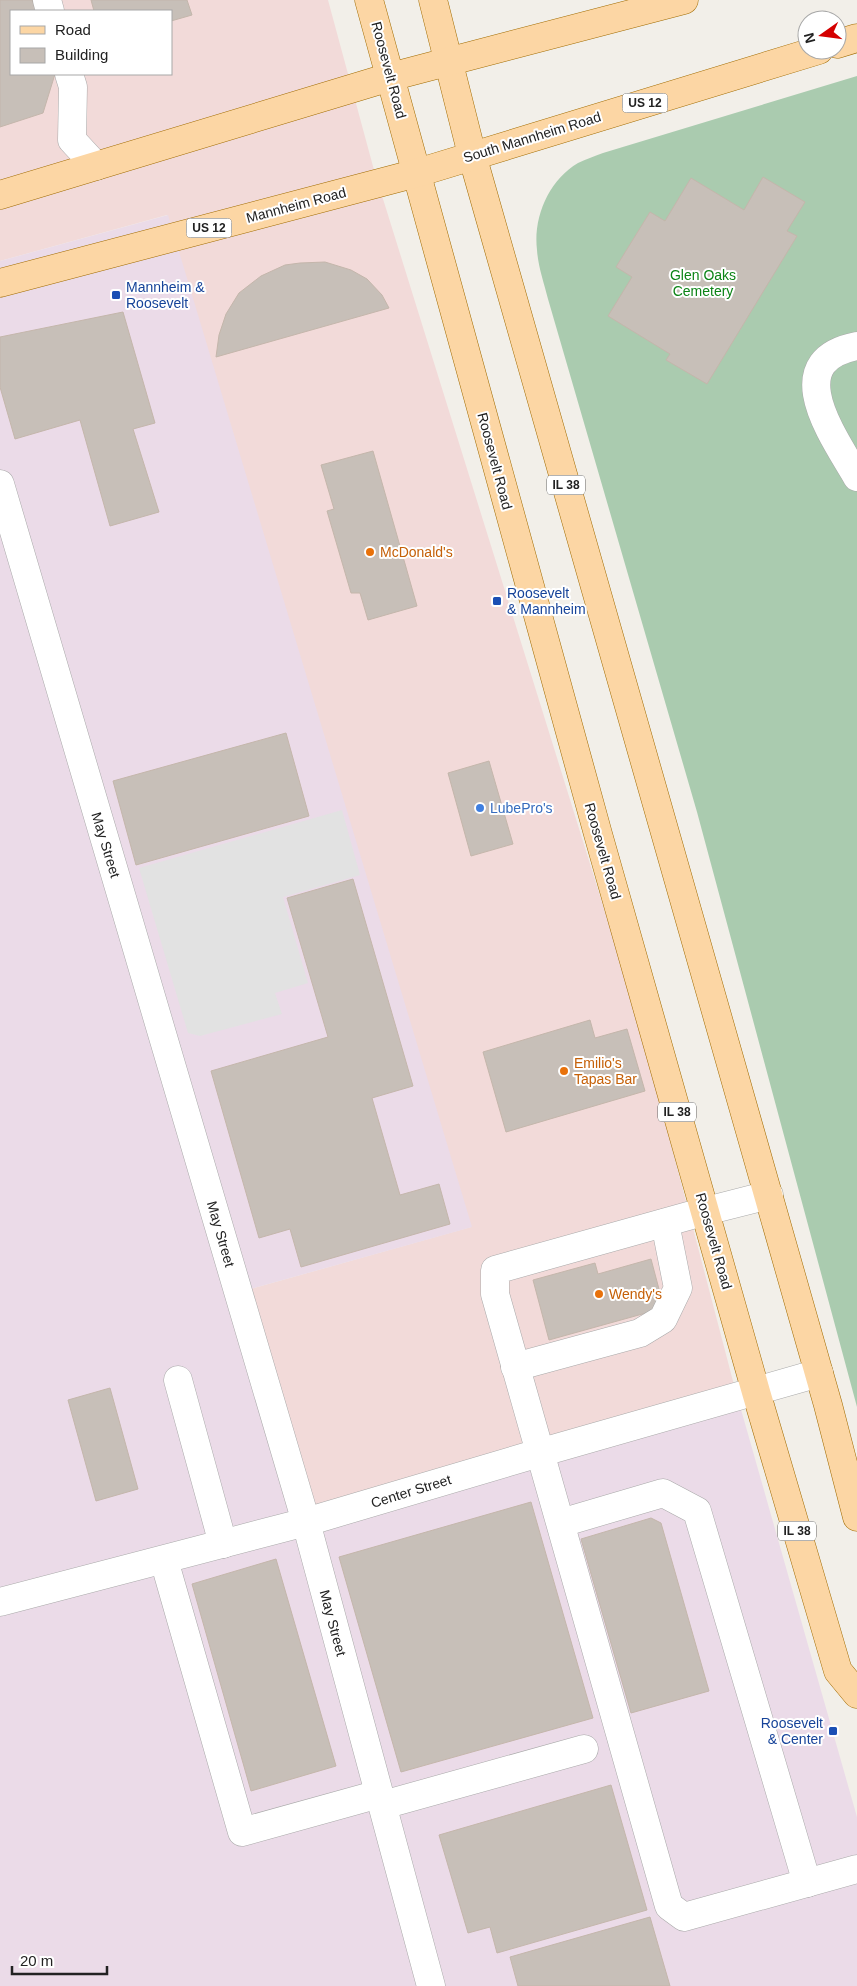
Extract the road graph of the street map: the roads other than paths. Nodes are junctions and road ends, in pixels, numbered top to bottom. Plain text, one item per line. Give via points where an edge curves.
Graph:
1 (370, 0) edge
2 (433, 0) edge
3 (684, 0) edge
4 (797, 57) edge
5 (449, 61) junction
6 (69, 75) edge
7 (390, 77) junction
8 (472, 155) junction
9 (96, 166) junction
10 (417, 173) junction
11 (0, 195) edge
12 (0, 283) edge
13 (857, 346) edge
14 (857, 477) edge
15 (0, 484) edge
16 (769, 1195) junction
17 (706, 1211) junction
18 (665, 1223) junction
19 (515, 1367) junction
20 (819, 1373) junction
21 (178, 1380) dead end
22 (756, 1392) junction
23 (539, 1453) junction
24 (857, 1517) edge
25 (306, 1522) junction
26 (561, 1522) junction
27 (223, 1544) junction
28 (164, 1560) junction
29 (0, 1602) edge
30 (857, 1694) edge
31 (584, 1749) dead end
32 (381, 1799) junction
33 (857, 1869) edge
34 (807, 1883) junction
35 (432, 1986) edge

1 - 7 main road, Roosevelt Road
2 - 5 main road
3 - 5 main road
4 - 8 main road, South Mannheim Road / US 12
5 - 7 main road
5 - 8 main road, IL 38
6 - 9 street via 73,88 72,140
7 - 9 main road
7 - 10 main road, Roosevelt Road / IL 38
8 - 10 main road, South Mannheim Road / US 12
8 - 16 main road, IL 38
9 - 11 main road
10 - 12 main road, Mannheim Road / US 12
10 - 17 main road, Roosevelt Road / IL 38 via 547,654
13 - 14 street via 840,350 828,358 818,369 816,382 822,416
15 - 25 street, May Street
16 - 17 street
16 - 20 main road, IL 38
17 - 18 street
17 - 22 main road, Roosevelt Road / IL 38
18 - 19 street via 678,1288 663,1319 640,1333
18 - 19 street via 496,1270 495,1294
19 - 23 street
20 - 22 street, Center Street
20 - 24 main road, IL 38
21 - 27 street
22 - 23 street, Center Street
22 - 30 main road, Roosevelt Road / IL 38 via 838,1671
23 - 25 street, Center Street
23 - 26 street
25 - 27 street, Center Street
25 - 32 street, May Street
26 - 34 street via 663,1493 697,1511
26 - 34 street via 669,1906 684,1917
27 - 28 street, Center Street
28 - 29 street, Center Street
28 - 32 street via 242,1832
31 - 32 street
32 - 35 street, May Street
33 - 34 street

